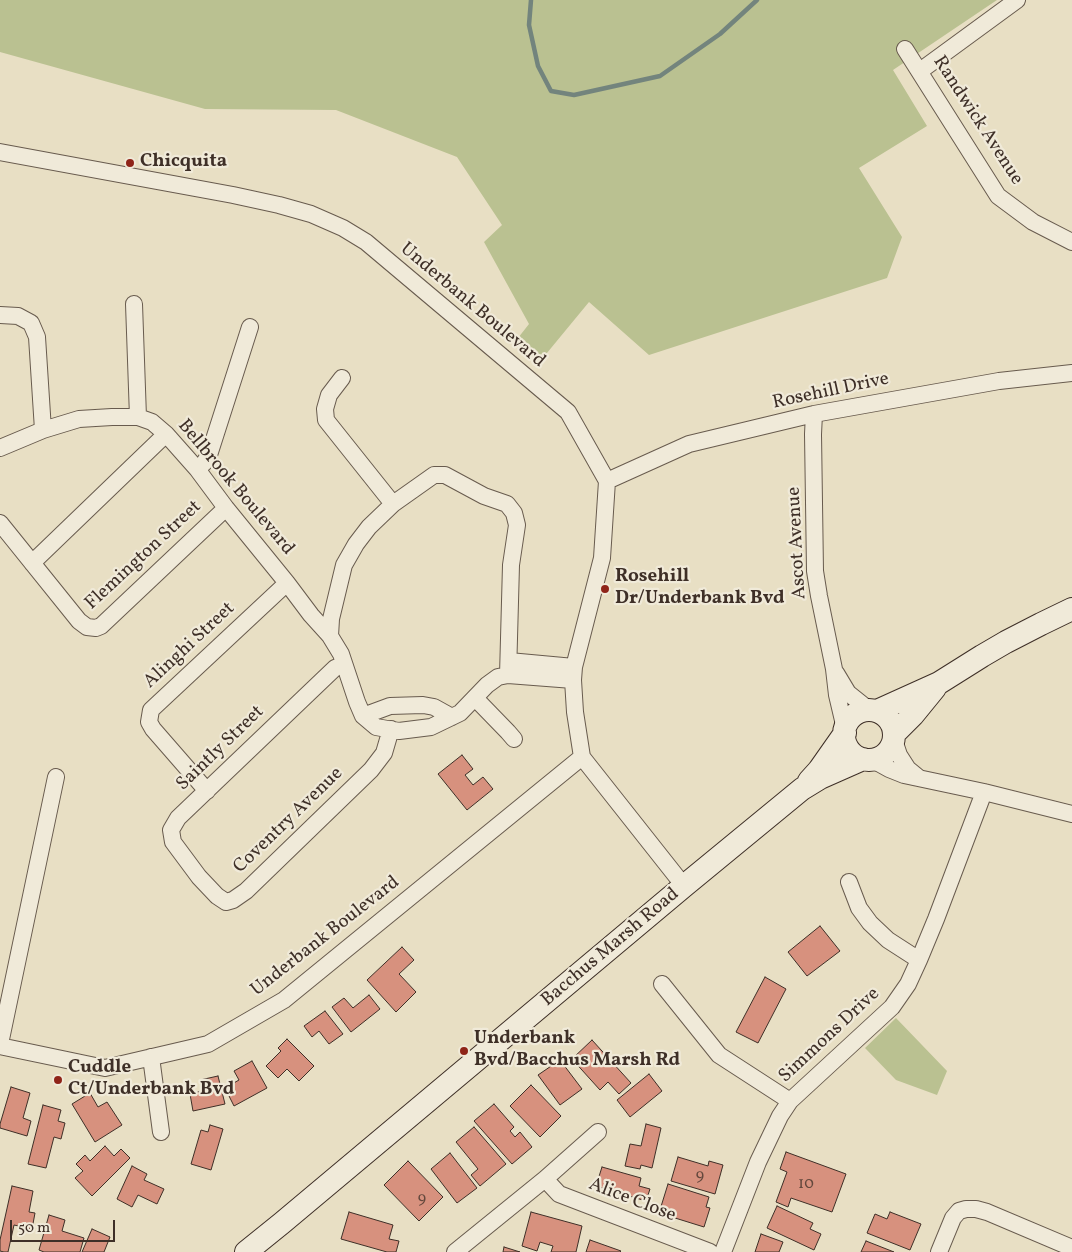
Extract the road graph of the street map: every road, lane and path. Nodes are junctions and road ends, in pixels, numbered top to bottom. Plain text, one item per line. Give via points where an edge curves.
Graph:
1 (1017, 0) edge
2 (905, 49) dead end
3 (920, 71) junction
4 (0, 152) edge
5 (1072, 242) edge
6 (134, 304) dead end
7 (0, 315) edge
8 (250, 326) dead end
9 (1072, 372) edge
10 (342, 378) dead end
11 (814, 414) junction
12 (138, 418) junction
13 (43, 430) junction
14 (166, 434) junction
15 (0, 448) edge
16 (197, 469) junction
17 (607, 481) junction
18 (393, 504) junction
19 (226, 508) junction
20 (0, 523) edge
21 (32, 563) junction
22 (287, 583) junction
23 (1072, 609) edge
24 (330, 636) junction
25 (344, 664) junction
26 (509, 668) junction
27 (834, 669) junction
28 (573, 673) junction
29 (939, 683) junction
30 (475, 698) junction
31 (873, 710) junction
32 (363, 716) junction
33 (452, 717) junction
34 (391, 730) junction
35 (845, 731) junction
36 (894, 737) junction
37 (514, 739) dead end
38 (582, 757) junction
39 (867, 759) junction
40 (56, 777) dead end
41 (919, 778) junction
42 (802, 789) junction
43 (207, 791) junction
44 (984, 792) junction
45 (1072, 814) edge
46 (200, 877) joint
47 (849, 882) dead end
48 (684, 886) junction
49 (920, 960) junction
50 (662, 984) dead end
51 (0, 1045) edge
52 (151, 1057) junction
53 (790, 1100) junction
54 (161, 1132) dead end
55 (598, 1132) dead end
56 (545, 1179) junction
57 (282, 1223) junction
58 (1072, 1248) edge
59 (246, 1252) edge
60 (254, 1252) edge
61 (455, 1252) edge
62 (710, 1252) edge
63 (723, 1252) edge
64 (939, 1252) edge

1 - 3 street
2 - 3 street, Randwick Avenue
3 - 5 street, Randwick Avenue via 998,196 1033,222
4 - 17 street, Underbank Boulevard via 279,205 343,228 366,242 568,412
6 - 12 street
7 - 13 street via 18,316 31,323 37,337
8 - 16 street via 209,455
9 - 11 street, Rosehill Drive via 999,381
10 - 18 street via 329,395 326,420
11 - 17 street, Rosehill Drive via 689,444
11 - 27 street, Ascot Avenue via 815,571
12 - 13 street, Bellbrook Boulevard via 79,420
12 - 14 street, Bellbrook Boulevard via 152,422
13 - 15 street, Bellbrook Boulevard
14 - 16 street, Bellbrook Boulevard
14 - 21 street
16 - 19 street, Bellbrook Boulevard
17 - 28 street via 602,558
18 - 24 street via 369,527 344,564
18 - 26 street via 434,475 445,475 507,504 514,513 517,525 511,565
19 - 21 street, Flemington Street via 96,628 79,621
19 - 22 street, Bellbrook Boulevard
20 - 21 street
22 - 24 street, Bellbrook Boulevard
22 - 43 street, Alinghi Street via 151,710 152,729
23 - 29 main road via 1006,642
24 - 25 street, Bellbrook Boulevard
25 - 32 street, Bellbrook Boulevard
25 - 43 street, Saintly Street via 335,668
26 - 28 street
26 - 30 street
27 - 31 street via 848,693
27 - 35 street
28 - 38 street
29 - 31 main road
29 - 36 main road
30 - 33 street
30 - 37 street
31 - 35 main road via 854,715
31 - 36 main road via 889,720
32 - 33 street via 390,706 422,705 434,707
32 - 34 street via 376,727
33 - 34 street via 431,727
34 - 46 street, Coventry Avenue via 384,753 371,770 246,891 226,902
35 - 39 main road via 849,749
35 - 42 main road, Bacchus Marsh Road
36 - 39 main road via 886,754
36 - 41 street via 899,755
38 - 48 street
38 - 52 street, Underbank Boulevard via 284,1000 208,1044
39 - 41 street
39 - 42 main road, Bacchus Marsh Road
40 - 51 street
41 - 44 street
42 - 48 main road, Bacchus Marsh Road
43 - 46 street, Saintly Street via 178,818 171,830 174,842
44 - 45 street
44 - 49 street, Simmons Drive
47 - 49 street via 858,908 870,923 888,940
48 - 57 main road, Bacchus Marsh Road
49 - 53 street, Simmons Drive via 892,1007
50 - 53 street via 719,1055
51 - 52 street, Underbank Boulevard via 105,1068
52 - 54 street
53 - 63 street, Simmons Drive via 758,1162
55 - 56 street
56 - 61 street
56 - 62 street, Alice Close via 558,1194
57 - 59 main road, Bacchus Marsh Road
57 - 60 main road, Bacchus Marsh Road
58 - 64 street via 987,1212 966,1209 953,1218

